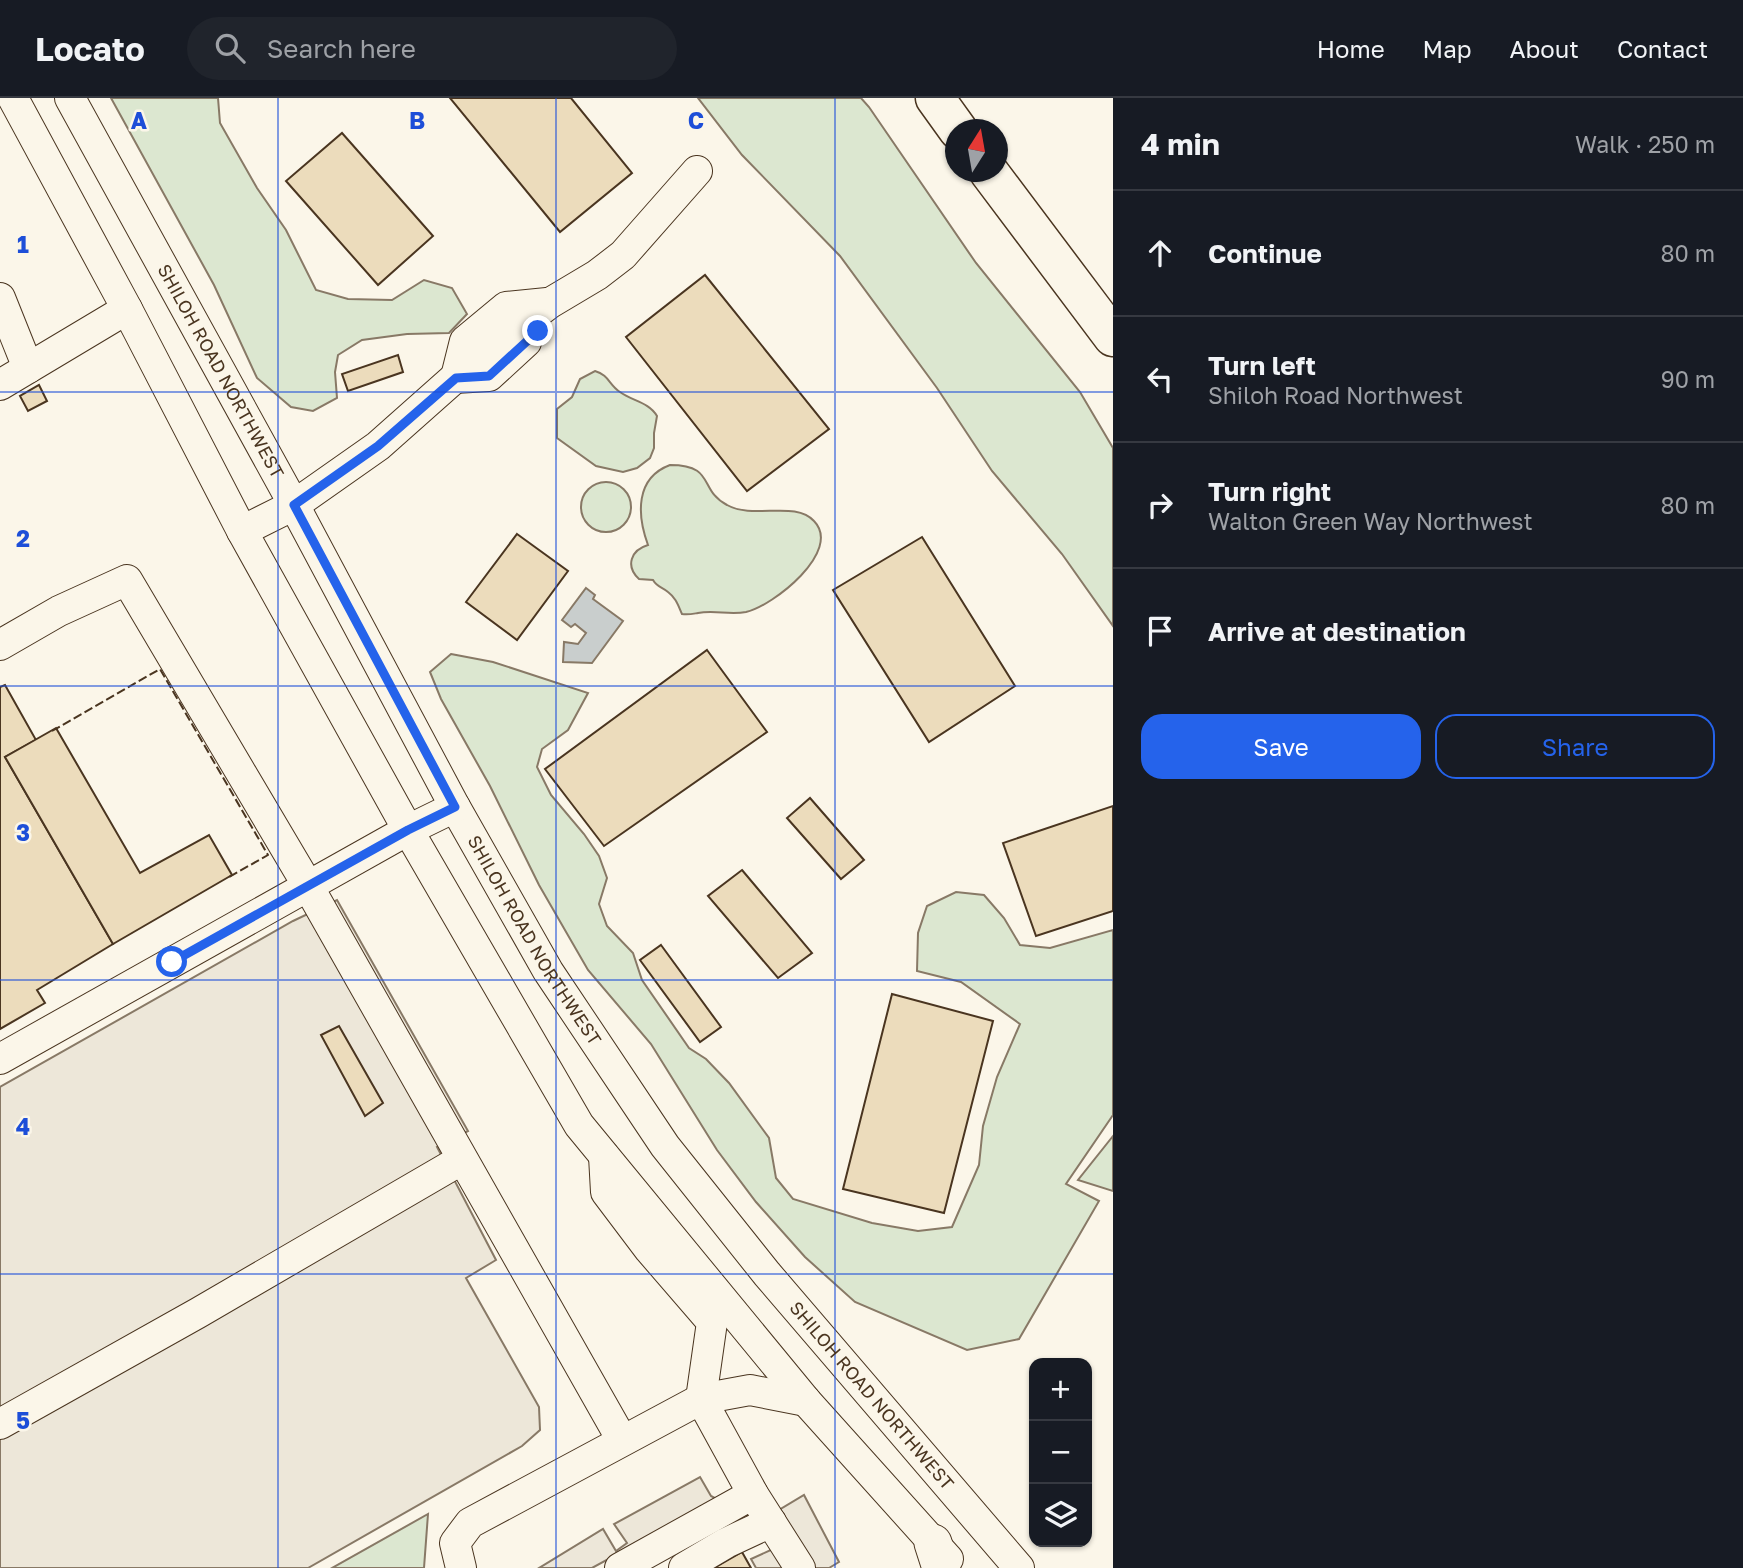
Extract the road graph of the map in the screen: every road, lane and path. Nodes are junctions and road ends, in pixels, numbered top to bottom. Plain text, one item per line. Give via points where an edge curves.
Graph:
1 (13, 98) edge
2 (70, 98) edge
3 (935, 98) edge
4 (950, 119) edge
5 (697, 172) dead end
6 (997, 182) edge
7 (0, 298) edge
8 (550, 303) junction
9 (127, 309) junction
10 (1113, 337) edge
11 (28, 368) junction
12 (456, 378) junction
13 (0, 385) edge
14 (294, 505) junction
15 (242, 531) junction
16 (0, 645) edge
17 (455, 807) junction
18 (408, 830) junction
19 (308, 886) junction
20 (0, 1059) edge
21 (604, 1156) junction
22 (461, 1160) junction
23 (701, 1399) junction
24 (806, 1401) junction
25 (0, 1424) edge
26 (622, 1440) junction
27 (753, 1494) junction
28 (771, 1522) junction
29 (943, 1560) edge
30 (461, 1568) edge
31 (620, 1568) edge
32 (684, 1568) edge
33 (800, 1568) edge
34 (1019, 1568) edge

1 - 9 street
2 - 14 street, SHILOH ROAD NORTHWEST
3 - 4 highway
5 - 8 street via 623,255
6 - 10 highway
7 - 11 street
8 - 12 street via 538,331 489,376
8 - 12 street via 506,307 465,341
9 - 11 street
9 - 15 street
11 - 13 street
12 - 14 street via 378,446
14 - 15 street
14 - 17 street, SHILOH ROAD NORTHWEST
15 - 18 street
16 - 19 street via 127,580
17 - 18 street
17 - 34 street, SHILOH ROAD NORTHWEST via 548,971 665,1146 767,1274
18 - 19 street
18 - 21 street via 579,1125
19 - 20 street
19 - 22 street
21 - 23 street via 606,1192 712,1322
21 - 24 street
22 - 25 street
22 - 26 street
23 - 24 street via 750,1390
23 - 26 street
23 - 27 street
24 - 29 street
26 - 30 street via 470,1523 455,1543
27 - 28 street
27 - 31 street
28 - 32 street
28 - 33 street

